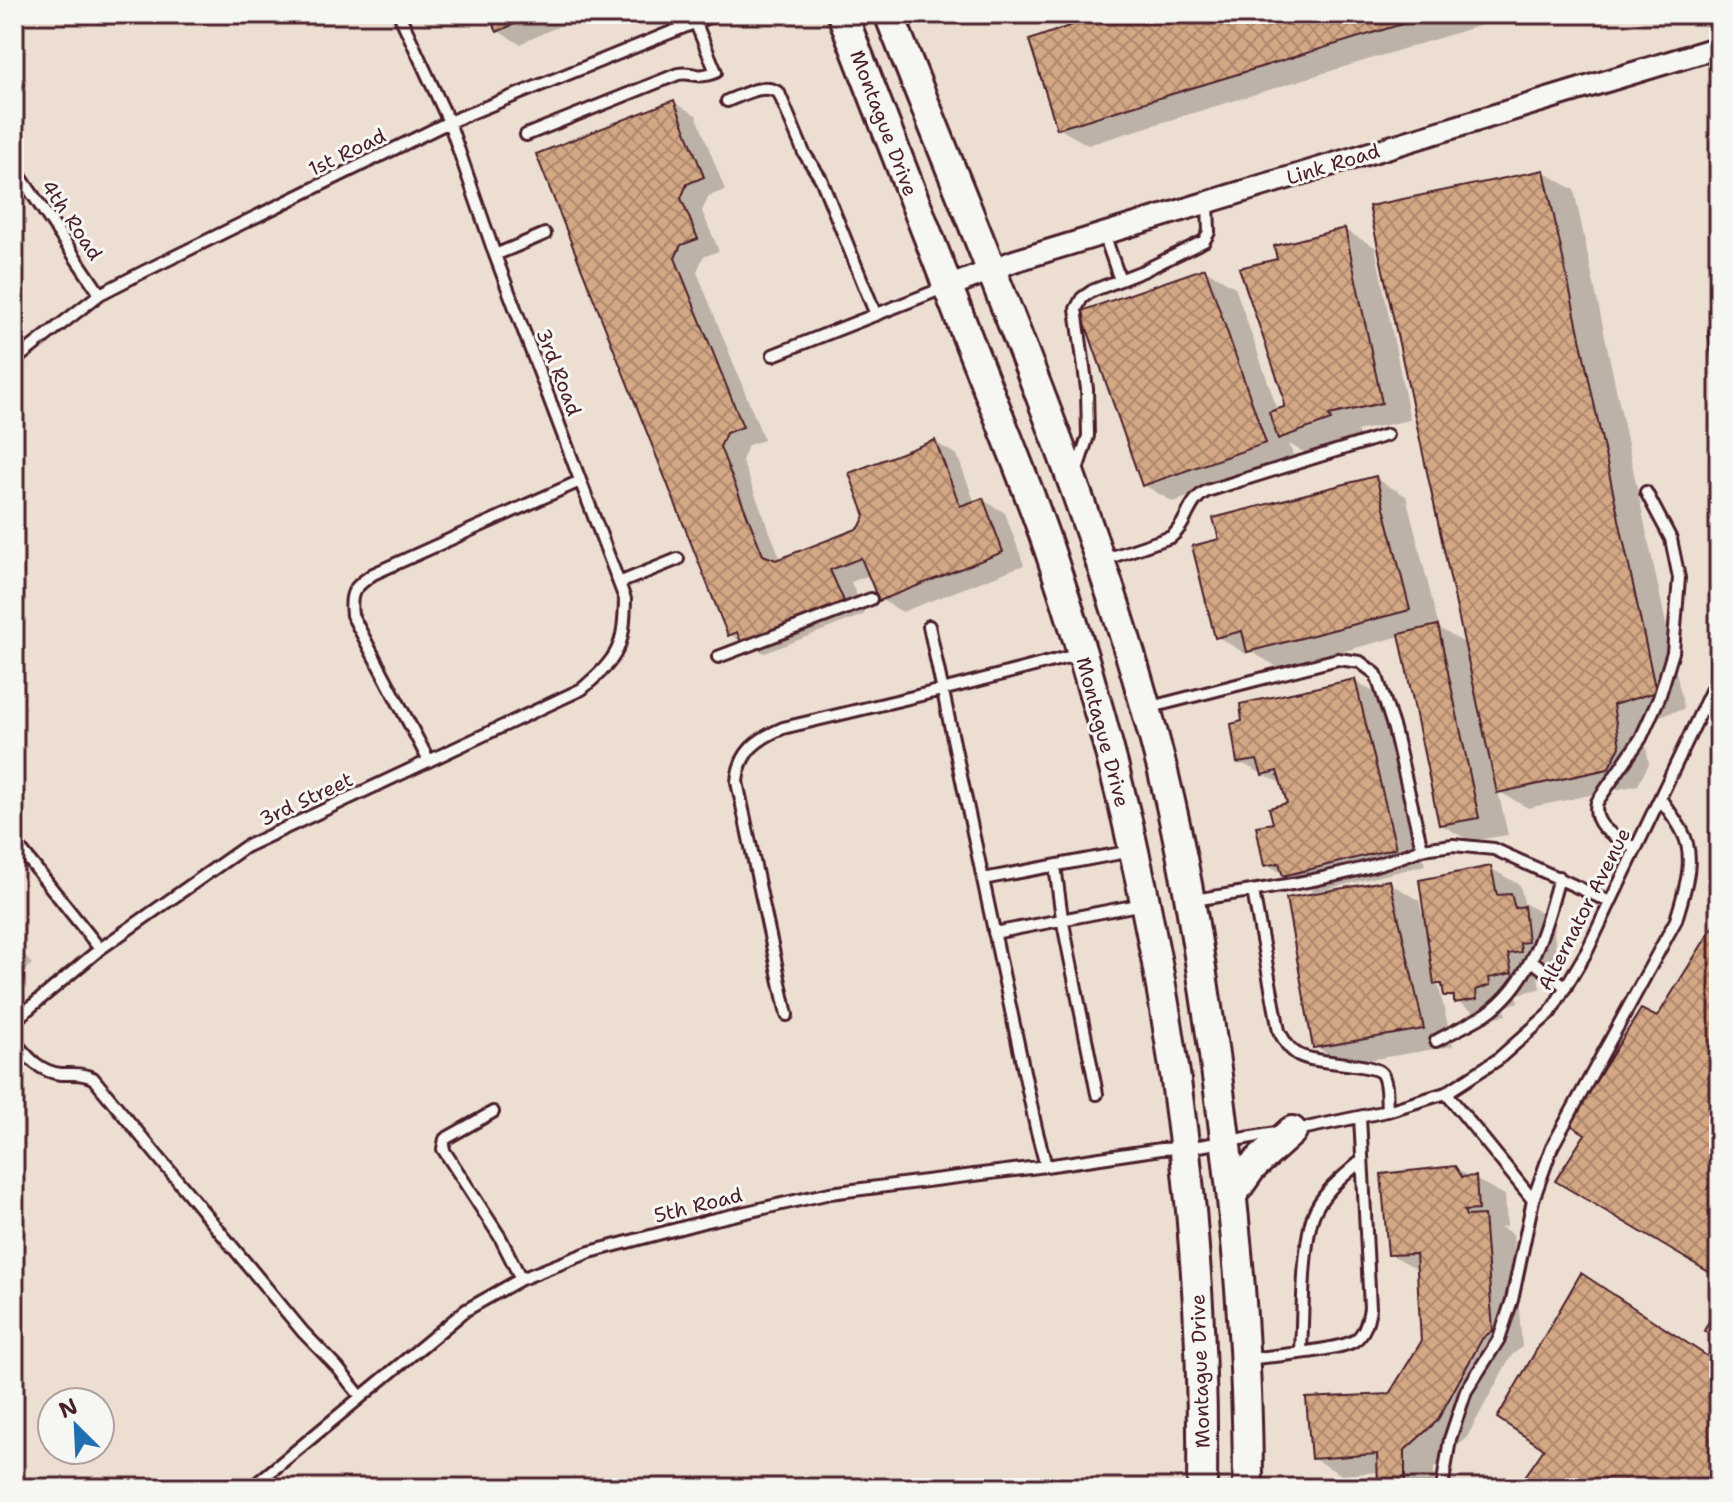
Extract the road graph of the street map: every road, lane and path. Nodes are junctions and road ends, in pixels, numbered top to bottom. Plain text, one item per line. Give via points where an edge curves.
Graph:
1 (399, 14) edge
2 (716, 14) edge
3 (842, 14) edge
4 (889, 14) edge
5 (694, 18) edge
6 (1719, 47) edge
7 (727, 101) dead end
8 (449, 122) junction
9 (526, 135) dead end
10 (14, 167) edge
11 (1208, 202) junction
12 (545, 234) dead end
13 (1104, 234) junction
14 (495, 255) junction
15 (990, 269) junction
16 (1120, 280) junction
17 (948, 287) junction
18 (100, 294) junction
19 (876, 315) junction
20 (1717, 328) edge
21 (773, 355) dead end
22 (1719, 355) edge
23 (14, 361) edge
24 (1387, 435) dead end
25 (580, 481) junction
26 (1073, 482) junction
27 (1646, 492) dead end
28 (678, 559) dead end
29 (1101, 561) junction
30 (619, 583) junction
31 (871, 599) dead end
32 (929, 626) dead end
33 (624, 636) joint
34 (1082, 653) junction
35 (718, 657) dead end
36 (1719, 674) edge
37 (942, 690) junction
38 (1703, 707) junction
39 (1145, 708) junction
40 (1719, 716) edge
41 (429, 761) junction
42 (1660, 798) junction
43 (14, 841) edge
44 (1422, 849) junction
45 (1636, 849) junction
46 (1134, 851) junction
47 (1055, 866) junction
48 (1559, 877) junction
49 (983, 879) junction
50 (1253, 891) junction
51 (1191, 901) junction
52 (1610, 902) junction
53 (1145, 904) junction
54 (1062, 918) junction
55 (994, 933) junction
56 (100, 949) junction
57 (1531, 960) junction
58 (1566, 987) junction
59 (787, 1015) dead end
60 (14, 1021) edge
61 (14, 1041) edge
62 (1436, 1041) dead end
63 (1446, 1093) junction
64 (1097, 1094) dead end
65 (1387, 1111) junction
66 (493, 1112) dead end
67 (1360, 1117) junction
68 (1292, 1131) junction
69 (1228, 1141) junction
70 (1187, 1148) junction
71 (1362, 1160) junction
72 (1046, 1166) junction
73 (1232, 1195) junction
74 (1533, 1200) junction
75 (521, 1279) junction
76 (1301, 1351) junction
77 (1245, 1360) junction
78 (361, 1397) junction
79 (259, 1486) edge
80 (1202, 1488) edge
81 (1248, 1488) edge
82 (1442, 1488) edge

1 - 8 lane, 3rd Road
2 - 5 lane, 1st Road
3 - 17 main road, Montague Drive
4 - 15 main road
5 - 8 lane, 1st Road
5 - 9 lane via 716,72 678,74
6 - 11 street, Link Road
7 - 19 lane via 764,88 779,93 821,179
8 - 14 lane, 3rd Road
8 - 18 lane, 1st Road
10 - 18 lane, 4th Road
11 - 13 street, Link Road
11 - 16 lane via 1209,232 1204,241
12 - 14 lane
13 - 15 street, Link Road
13 - 16 lane
14 - 25 lane, 3rd Road
15 - 17 street, Link Road
15 - 26 main road
16 - 26 lane via 1092,291 1076,309 1088,436
17 - 19 lane
17 - 34 main road, Montague Drive via 1034,506
18 - 23 lane, 1st Road
19 - 21 lane
20 - 22 lane
24 - 29 lane via 1207,491 1192,503 1171,537
25 - 30 lane, 3rd Road
25 - 41 lane via 373,574 357,586 350,599 352,615
26 - 29 main road
27 - 45 lane via 1671,539 1679,578 1673,652 1641,738 1595,812 1602,828
28 - 30 lane
29 - 39 main road
30 - 33 lane, 3rd Road via 625,599
31 - 35 lane
32 - 37 lane
33 - 41 lane, 3rd Street via 609,666 582,689
34 - 37 lane
34 - 46 main road, Montague Drive
36 - 38 lane, Alternator Avenue
37 - 49 lane
37 - 59 lane via 783,728 760,737 738,767
38 - 40 lane
38 - 42 lane, Alternator Avenue
39 - 44 lane via 1338,659 1360,662 1376,674 1385,701
39 - 51 main road
41 - 56 lane, 3rd Street via 245,847
42 - 45 lane, Alternator Avenue
42 - 74 lane via 1684,833 1688,853 1676,920 1570,1110
43 - 56 lane
44 - 48 lane via 1494,849
44 - 50 lane via 1348,873
45 - 52 lane, Alternator Avenue
46 - 47 lane
46 - 53 main road, Montague Drive
47 - 49 lane
47 - 54 lane
48 - 52 lane
48 - 57 lane
49 - 55 lane
50 - 51 lane
50 - 65 lane via 1279,1031 1299,1056 1381,1072
51 - 69 main road
52 - 58 lane, Alternator Avenue
53 - 54 lane
53 - 70 main road, Montague Drive
54 - 55 lane
54 - 64 lane
55 - 72 lane
56 - 60 lane, 3rd Street
57 - 58 lane
57 - 62 lane via 1488,1012
58 - 63 lane, Alternator Avenue via 1539,1023 1497,1060
61 - 78 lane via 40,1068 93,1078
63 - 65 lane, Alternator Avenue
63 - 74 lane
65 - 67 lane, Alternator Avenue
66 - 75 lane via 445,1139 443,1149
67 - 68 lane, Alternator Avenue
67 - 71 lane
68 - 69 lane, Alternator Avenue
68 - 73 main road via 1252,1167
69 - 70 lane, 5th Road
69 - 73 main road
70 - 72 lane, 5th Road
70 - 80 main road, Montague Drive via 1198,1286
71 - 76 lane via 1336,1183 1314,1214
71 - 76 lane via 1367,1324 1355,1340
72 - 75 lane, 5th Road via 830,1193 590,1252
73 - 77 main road
74 - 82 lane via 1512,1300 1499,1339 1466,1391 1450,1439
75 - 78 lane, 5th Road via 466,1310
76 - 77 lane
77 - 81 main road
78 - 79 lane, 5th Road

